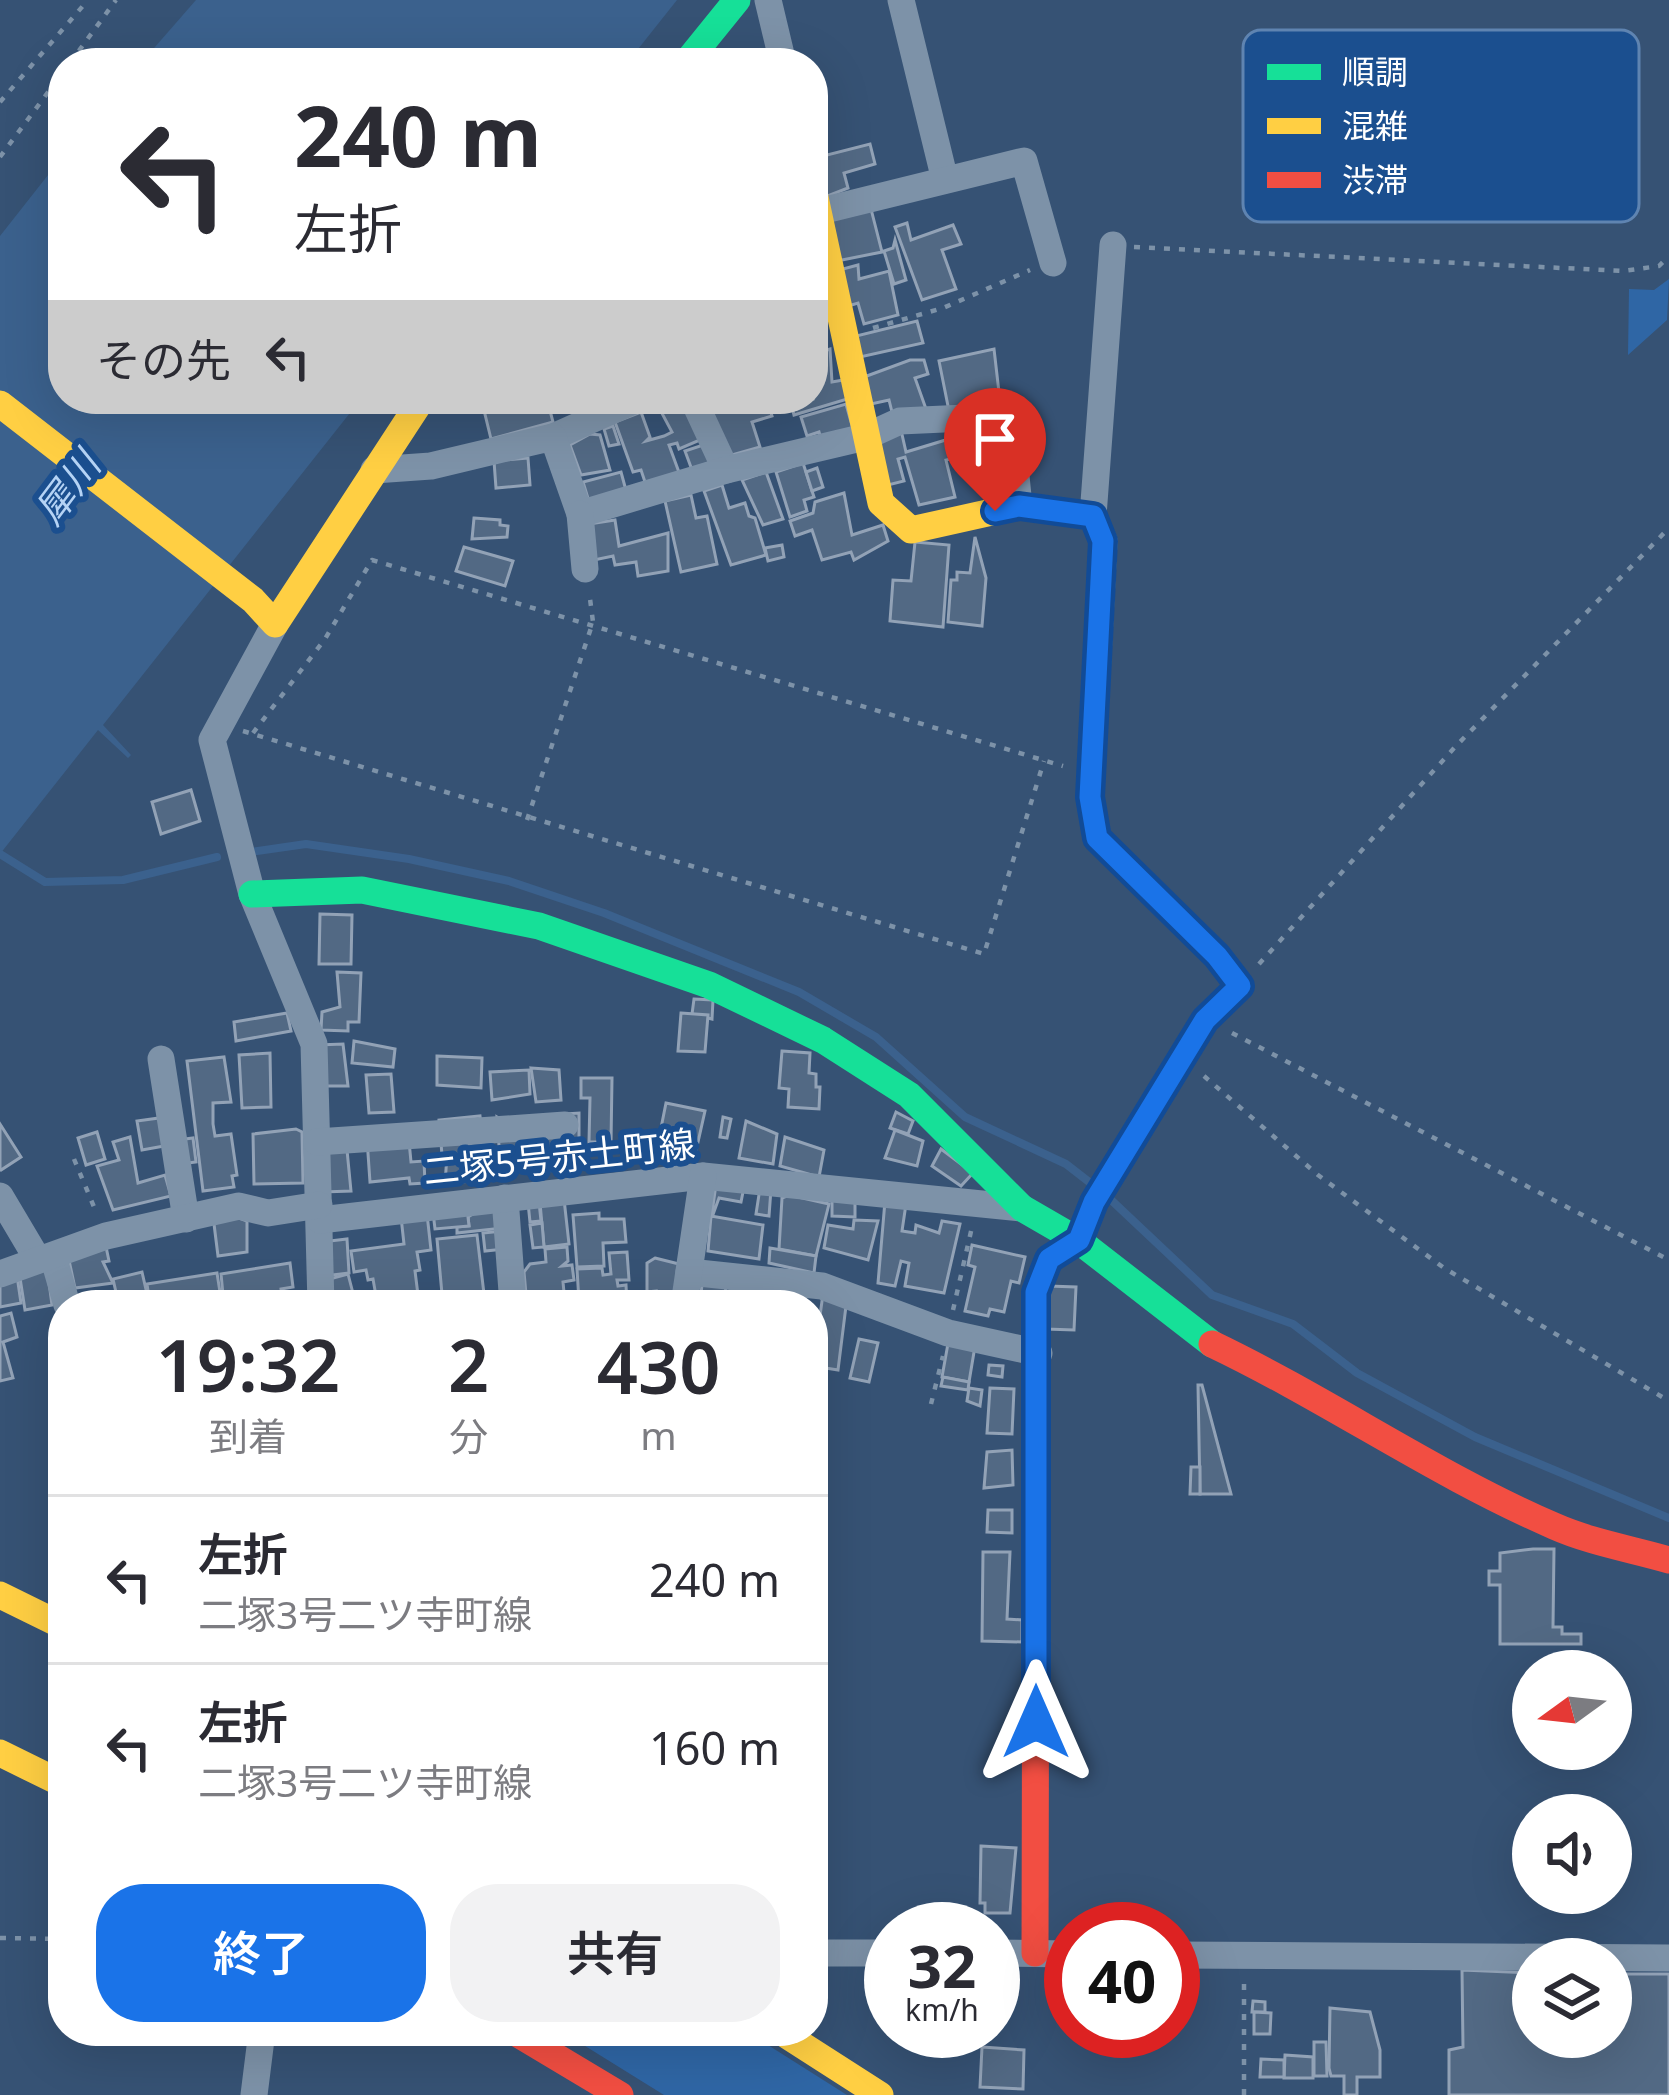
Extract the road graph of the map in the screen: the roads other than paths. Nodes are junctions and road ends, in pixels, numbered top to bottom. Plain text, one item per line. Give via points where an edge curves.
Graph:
1 (737, 0) edge
2 (768, 0) edge
3 (901, 0) edge
4 (698, 48) edge
5 (779, 48) edge
6 (945, 180) junction
7 (828, 202) edge
8 (1113, 245) road end
9 (828, 258) edge
10 (1053, 263) road end
11 (840, 307) junction
12 (828, 312) edge
13 (0, 404) edge
14 (412, 414) edge
15 (604, 414) edge
16 (700, 414) edge
17 (553, 437) junction
18 (866, 437) junction
19 (374, 470) junction
20 (726, 470) junction
21 (1019, 506) junction
22 (580, 514) junction
23 (1093, 516) junction
24 (585, 569) road end
25 (275, 624) junction
26 (252, 894) junction
27 (160, 1059) dead end
28 (565, 1125) dead end
29 (317, 1142) junction
30 (703, 1177) junction
31 (0, 1196) edge
32 (505, 1198) junction
33 (1022, 1208) junction
34 (320, 1212) junction
35 (186, 1219) junction
36 (1079, 1240) junction
37 (45, 1258) junction
38 (688, 1272) junction
39 (0, 1274) edge
40 (61, 1290) edge
41 (321, 1290) edge
42 (511, 1290) edge
43 (686, 1290) edge
44 (1039, 1353) junction
45 (1669, 1560) edge
46 (0, 1595) edge
47 (48, 1619) edge
48 (0, 1753) edge
49 (48, 1777) edge
50 (828, 1953) edge
51 (864, 1953) edge
52 (1020, 1953) edge
53 (1035, 1953) junction
54 (1044, 1953) edge
55 (1200, 1955) edge
56 (1669, 1958) edge
57 (260, 2046) edge
58 (538, 2046) edge
59 (803, 2046) edge
60 (254, 2095) edge
61 (620, 2095) edge
62 (880, 2095) edge

1 - 4 street
2 - 5 street
3 - 6 street
6 - 7 street
6 - 10 street via 1024,161
8 - 23 street
9 - 11 street
11 - 12 street
11 - 18 street
13 - 25 street
14 - 19 street
15 - 17 street
16 - 20 street
17 - 19 street via 431,466
17 - 22 street
18 - 20 street
18 - 21 street via 881,503 910,530
18 - 21 street via 900,421 1010,416
19 - 25 street
20 - 22 street
21 - 23 street
22 - 24 street
23 - 36 street via 1103,541 1091,774 1097,838 1240,986 1205,1020
25 - 26 street via 212,740
26 - 29 street via 314,1044
26 - 33 street via 384,895 538,926 709,985 823,1040 910,1095
27 - 35 street
28 - 29 street
29 - 34 street
30 - 32 street, 二塚5号赤土町線
30 - 33 street, 二塚5号赤土町線
30 - 38 street
31 - 37 street
32 - 34 street, 二塚5号赤土町線
32 - 42 street
33 - 36 street
34 - 35 street, 二塚5号赤土町線 via 239,1206
34 - 41 street
35 - 37 street, 二塚5号赤土町線
36 - 44 street via 1049,1259 1036,1292
36 - 45 street via 1199,1337 1492,1498 1560,1529
37 - 39 street, 二塚5号赤土町線
37 - 40 street
38 - 43 street
38 - 44 street via 822,1286 948,1334
44 - 53 street
46 - 47 street
48 - 49 street
50 - 51 street
52 - 53 street
53 - 54 street
55 - 56 street
57 - 60 street
58 - 61 street
59 - 62 street

